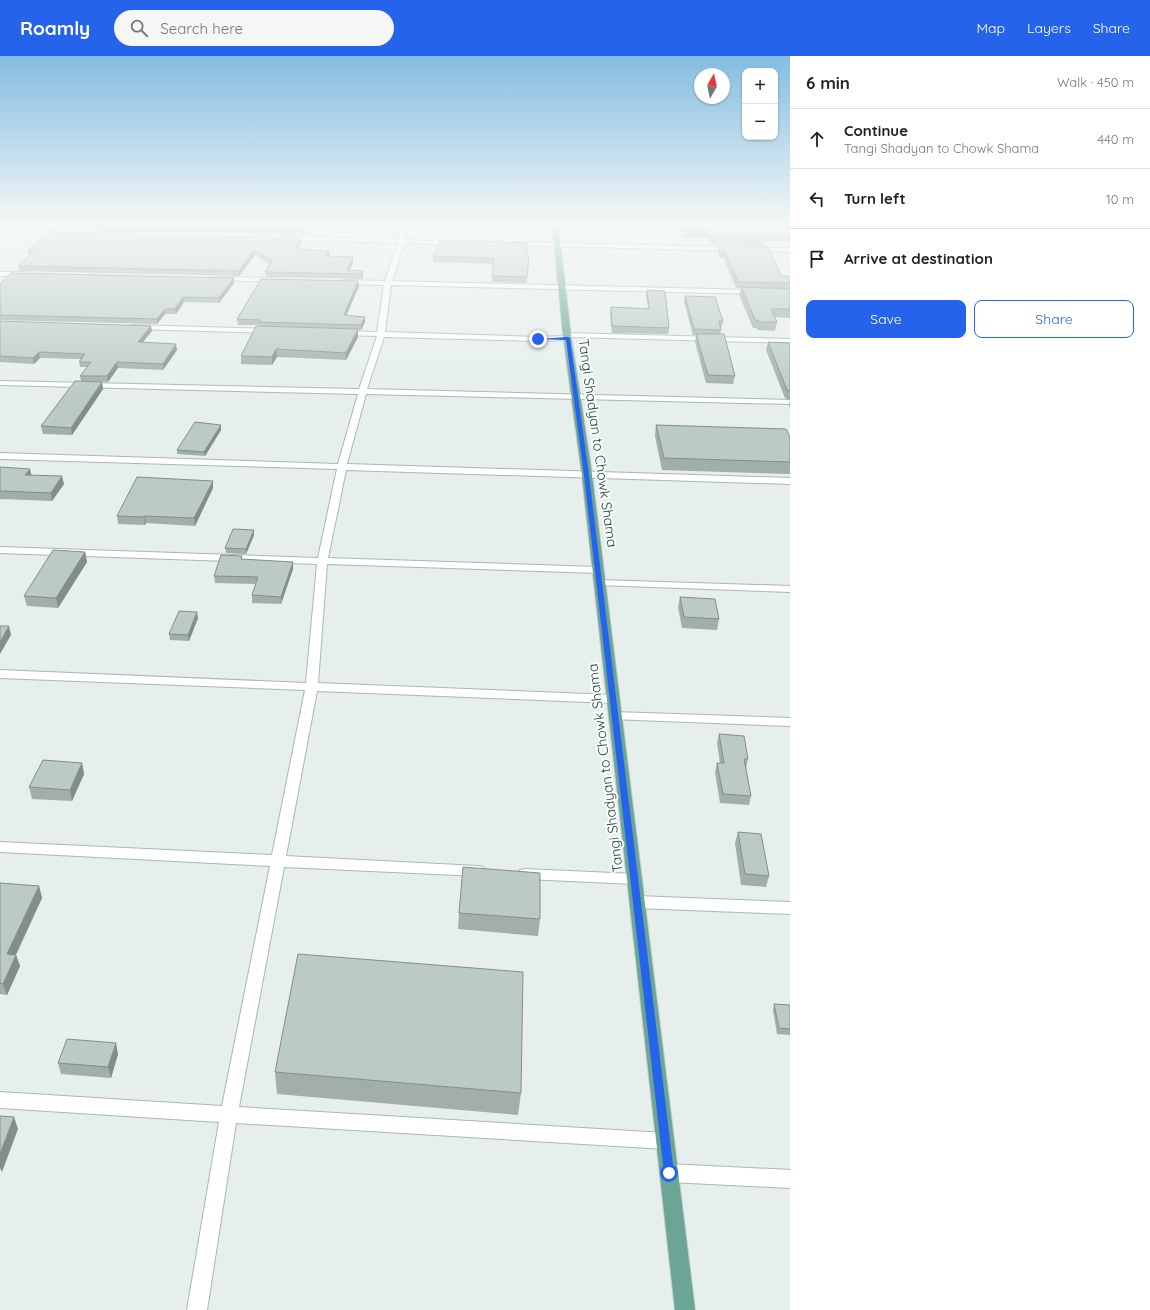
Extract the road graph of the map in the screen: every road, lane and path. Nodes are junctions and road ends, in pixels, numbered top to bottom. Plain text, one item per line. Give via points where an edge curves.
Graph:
1 (347, 282) edge
2 (561, 282) edge
3 (388, 283) junction
4 (562, 288) junction
5 (790, 292) edge
6 (127, 327) edge
7 (278, 331) edge
8 (333, 333) edge
9 (381, 335) junction
10 (568, 337) junction
11 (790, 341) edge
12 (0, 383) edge
13 (362, 393) junction
14 (577, 397) junction
15 (790, 402) edge
16 (0, 456) edge
17 (342, 468) junction
18 (587, 475) junction
19 (790, 481) edge
20 (0, 550) edge
21 (322, 561) junction
22 (599, 577) junction
23 (790, 589) edge
24 (0, 674) edge
25 (312, 687) junction
26 (613, 699) junction
27 (615, 716) junction
28 (790, 722) edge
29 (0, 847) edge
30 (278, 861) junction
31 (492, 872) edge
32 (508, 873) edge
33 (635, 879) junction
34 (637, 902) junction
35 (790, 908) edge
36 (0, 1100) edge
37 (229, 1114) junction
38 (665, 1141) junction
39 (669, 1173) junction
40 (790, 1179) edge
41 (197, 1310) edge
42 (685, 1310) edge

1 - 3 street
2 - 4 main road, Tangi Shadyan to Chowk Shama
3 - 4 street
3 - 9 street
4 - 5 street
4 - 10 main road, Tangi Shadyan to Chowk Shama
6 - 7 street
8 - 9 street
9 - 10 street via 538,339
9 - 13 street
10 - 11 street
10 - 14 main road, Tangi Shadyan to Chowk Shama
12 - 13 street
13 - 14 street
13 - 17 street
14 - 15 street
14 - 18 main road, Tangi Shadyan to Chowk Shama
16 - 17 street
17 - 18 street
17 - 21 street
18 - 19 street
18 - 22 main road, Tangi Shadyan to Chowk Shama
20 - 21 street
21 - 22 street
21 - 25 street
22 - 23 street
22 - 26 main road, Tangi Shadyan to Chowk Shama
24 - 25 street
25 - 26 street
25 - 30 street
26 - 27 main road, Tangi Shadyan to Chowk Shama
27 - 28 street
27 - 33 main road, Tangi Shadyan to Chowk Shama
29 - 30 street
30 - 31 street
30 - 37 street
32 - 33 street
33 - 34 main road, Tangi Shadyan to Chowk Shama
34 - 35 street
34 - 38 main road, Tangi Shadyan to Chowk Shama
36 - 37 street
37 - 38 street
37 - 41 street
38 - 39 main road, Tangi Shadyan to Chowk Shama
39 - 40 street
39 - 42 main road, Tangi Shadyan to Chowk Shama

